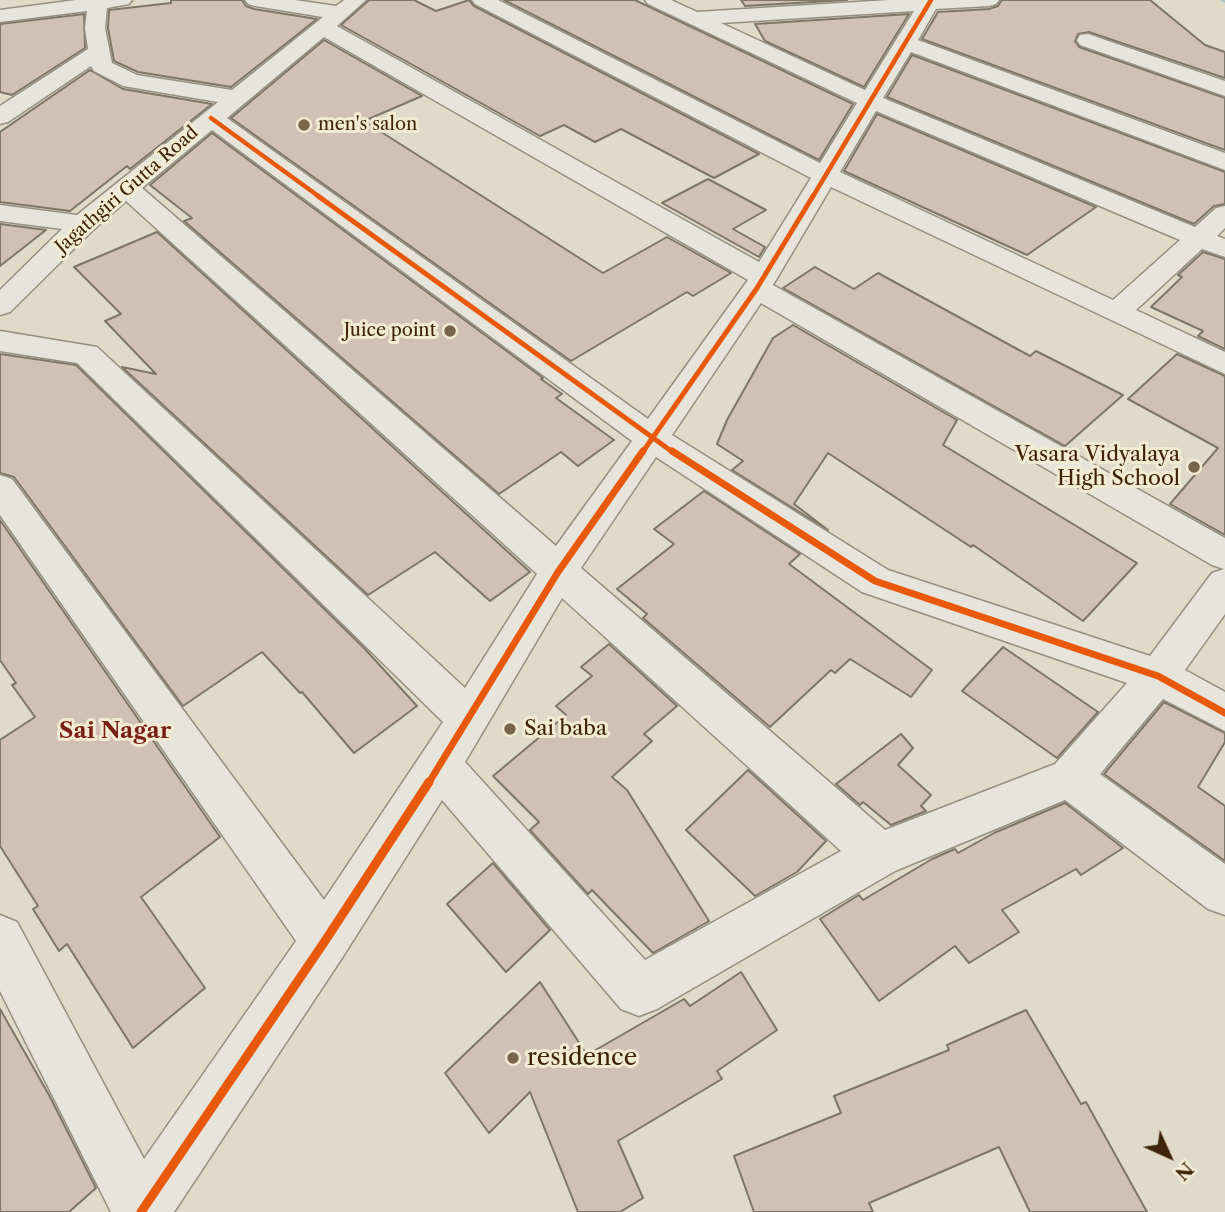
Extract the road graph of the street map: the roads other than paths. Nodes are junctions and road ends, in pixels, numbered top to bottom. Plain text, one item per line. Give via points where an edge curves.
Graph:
1 (122, 0) edge
2 (255, 0) edge
3 (482, 0) edge
4 (655, 0) edge
5 (989, 0) edge
6 (98, 1) edge
7 (930, 2) edge
8 (799, 6) edge
9 (340, 14) edge
10 (0, 16) edge
11 (694, 18) junction
12 (1088, 40) dead end
13 (907, 43) junction
14 (99, 51) junction
15 (1225, 89) edge
16 (238, 98) junction
17 (871, 101) junction
18 (0, 117) edge
19 (211, 118) junction
20 (1225, 162) edge
21 (825, 175) junction
22 (128, 189) junction
23 (0, 213) edge
24 (1225, 214) edge
25 (83, 224) junction
26 (1198, 237) junction
27 (1225, 249) edge
28 (760, 282) junction
29 (0, 306) edge
30 (1118, 312) junction
31 (0, 341) edge
32 (1225, 364) edge
33 (653, 439) junction
34 (0, 488) edge
35 (1225, 555) edge
36 (558, 572) junction
37 (1225, 584) edge
38 (1158, 676) junction
39 (1225, 712) edge
40 (469, 719) junction
41 (440, 765) junction
42 (1070, 778) junction
43 (878, 855) junction
44 (1225, 892) edge
45 (0, 939) edge
46 (325, 941) junction
47 (141, 1212) edge

1 - 6 street
2 - 9 street
3 - 21 street
4 - 11 street
5 - 7 street
6 - 10 street
6 - 14 street via 95,28
7 - 8 street
7 - 13 street
8 - 11 street
9 - 16 street, Jagathgiri Gutta Road
9 - 28 street
11 - 17 street
12 - 15 street
13 - 17 street
13 - 20 street
14 - 16 street via 102,66 131,81
14 - 18 street
16 - 19 street, Jagathgiri Gutta Road
17 - 21 street
17 - 26 street
19 - 22 street, Jagathgiri Gutta Road
19 - 33 street
21 - 28 street
21 - 30 street
22 - 25 street, Jagathgiri Gutta Road
22 - 36 street
23 - 25 street
24 - 26 street
25 - 29 street, Jagathgiri Gutta Road
26 - 27 street
26 - 30 street
28 - 33 street
28 - 35 street
30 - 32 street
31 - 40 street via 86,354
33 - 36 street
33 - 38 street via 875,581
34 - 46 street
36 - 40 street
36 - 43 street
37 - 38 street
38 - 39 street
38 - 42 street
40 - 41 street
41 - 43 street via 639,991
41 - 46 street
42 - 43 street
42 - 44 street
45 - 47 street
46 - 47 street

